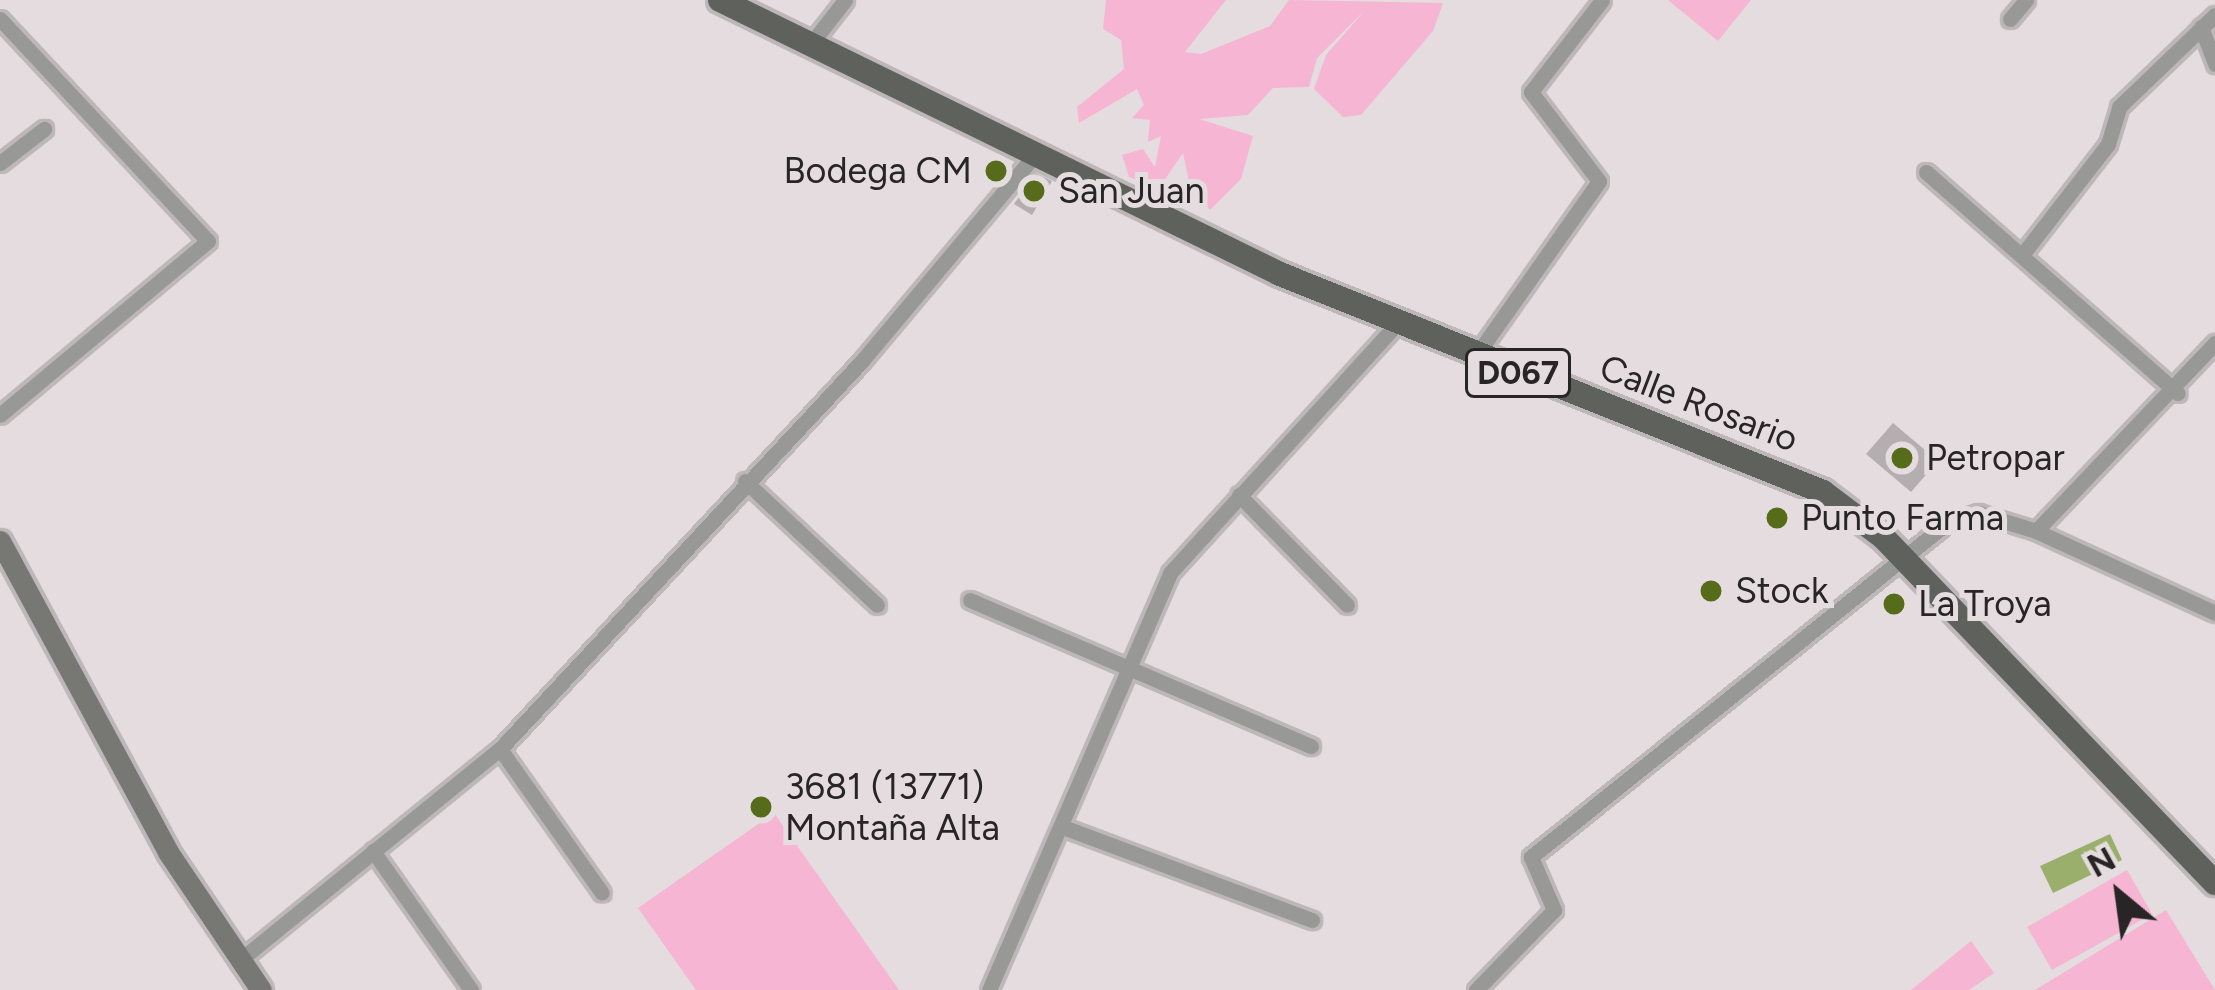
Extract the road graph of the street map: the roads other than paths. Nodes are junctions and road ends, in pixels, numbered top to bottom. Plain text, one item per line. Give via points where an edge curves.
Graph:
1 (720, 0) edge
2 (845, 0) edge
3 (1602, 0) edge
4 (2026, 0) edge
5 (2215, 15) edge
6 (0, 19) edge
7 (2010, 20) dead end
8 (2201, 27) junction
9 (810, 45) junction
10 (2215, 64) edge
11 (44, 129) dead end
12 (1034, 156) junction
13 (0, 163) edge
14 (1926, 172) dead end
15 (2022, 255) junction
16 (1396, 325) junction
17 (2215, 343) edge
18 (1475, 357) junction
19 (2178, 393) junction
20 (0, 415) edge
21 (745, 481) junction
22 (1239, 495) junction
23 (2036, 531) junction
24 (0, 541) edge
25 (1902, 558) junction
26 (970, 600) dead end
27 (1347, 604) dead end
28 (877, 605) dead end
29 (2215, 613) edge
30 (1126, 673) junction
31 (1311, 746) dead end
32 (500, 749) junction
33 (1063, 827) junction
34 (373, 851) junction
35 (2215, 883) edge
36 (602, 892) dead end
37 (1312, 920) dead end
38 (240, 960) junction
39 (261, 990) edge
40 (471, 990) edge
41 (989, 990) edge
42 (1476, 990) edge

1 - 9 main road, Calle Rosario / D067
2 - 9 street
3 - 18 street via 1531,92 1600,181
4 - 7 street
5 - 8 street
6 - 20 street via 208,241
8 - 10 street
8 - 15 street via 2119,106 2108,144
9 - 12 main road, Calle Rosario / D067
11 - 13 street
12 - 16 main road, Calle Rosario / D067
12 - 21 street
14 - 15 street
15 - 19 street
16 - 18 main road, Calle Rosario / D067
16 - 22 street
17 - 19 street
18 - 25 main road, Calle Rosario / D067 via 1784,472
19 - 23 street
21 - 28 street
21 - 32 street
22 - 27 street
22 - 30 street via 1170,573
23 - 25 street via 1961,516
23 - 29 street
24 - 38 street via 131,789
25 - 35 main road, Calle Rosario / D067
25 - 42 street via 1532,857 1554,910
26 - 30 street
30 - 31 street
30 - 33 street
32 - 34 street
32 - 36 street
33 - 37 street
33 - 41 street
34 - 38 street
34 - 40 street
38 - 39 street

